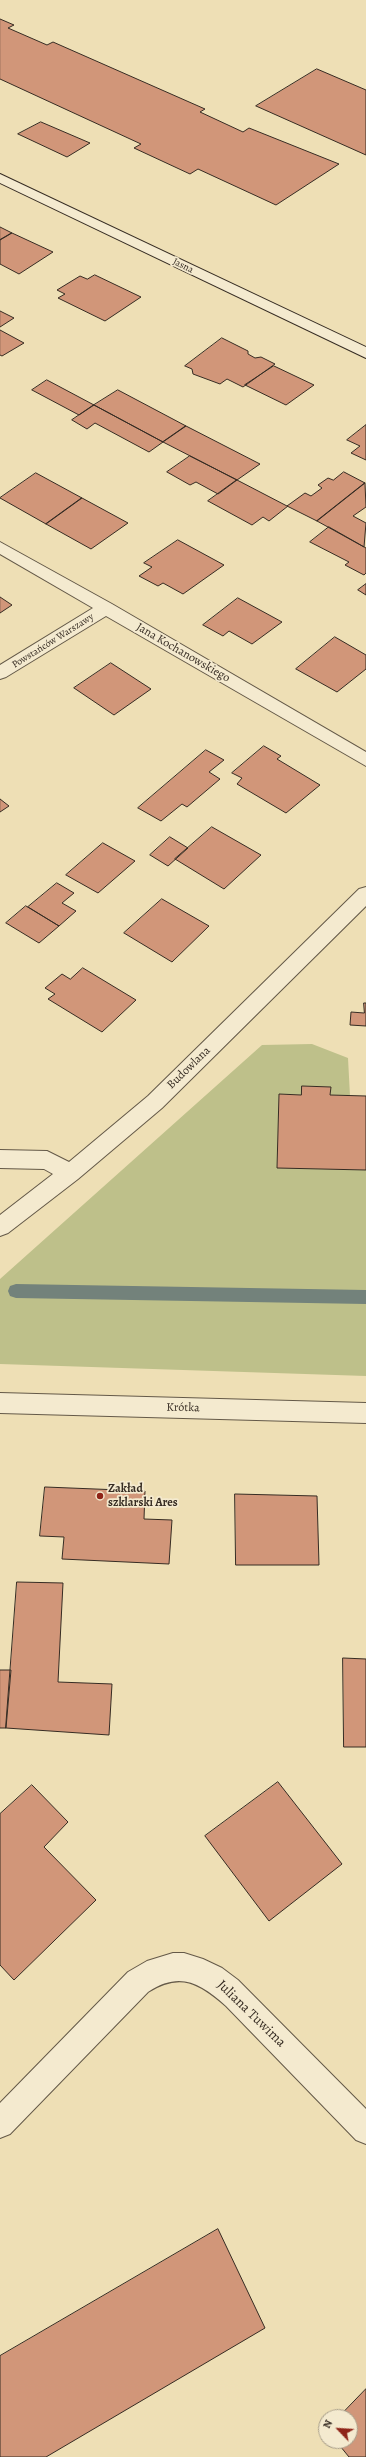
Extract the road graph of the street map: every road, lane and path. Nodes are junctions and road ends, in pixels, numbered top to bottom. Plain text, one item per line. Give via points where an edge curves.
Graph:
1 (0, 178) edge
2 (366, 353) edge
3 (0, 547) edge
4 (106, 608) junction
5 (0, 673) edge
6 (366, 760) edge
7 (366, 894) edge
8 (0, 1159) edge
9 (70, 1173) junction
10 (0, 1227) edge
11 (0, 1403) edge
12 (366, 1413) edge
13 (0, 2124) edge
14 (366, 2130) edge

1 - 2 street, Jasna
3 - 4 street, Jana Kochanowskiego
4 - 5 street, Powstańców Warszawy
4 - 6 street, Jana Kochanowskiego
7 - 9 street, Budowlana via 155,1102
8 - 9 street via 47,1160
9 - 10 street, Budowlana
11 - 12 street, Krótka
13 - 14 street, Juliana Tuwima via 138,1982 164,1968 191,1968 216,1979 236,1996

